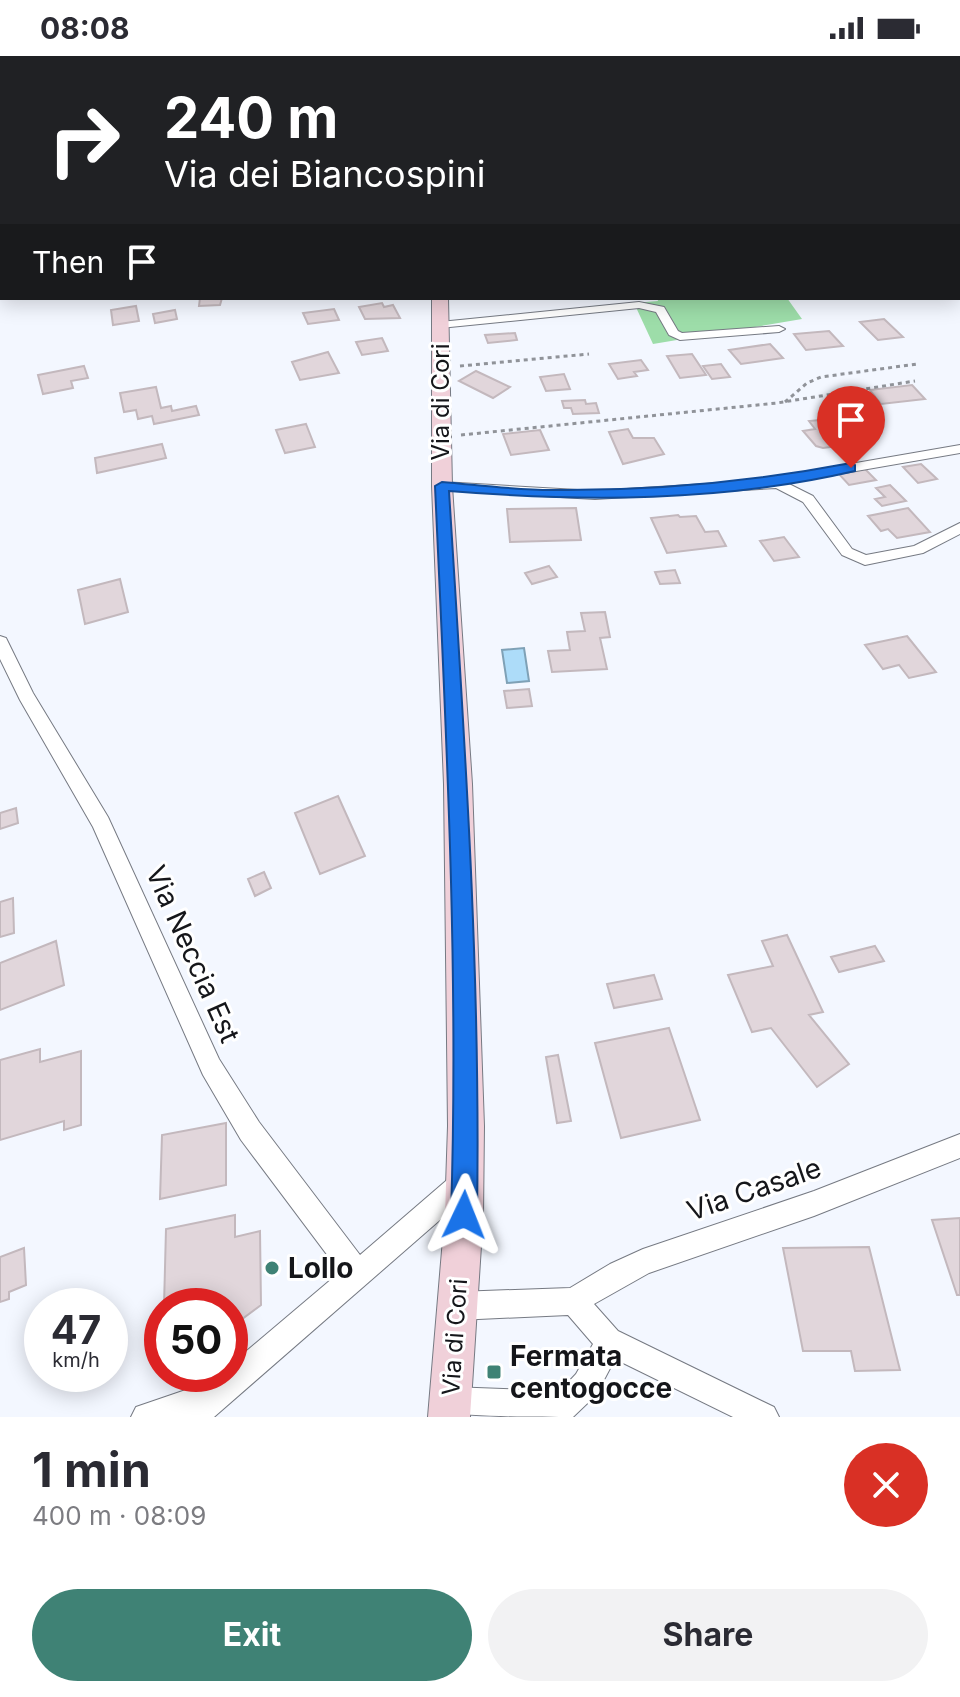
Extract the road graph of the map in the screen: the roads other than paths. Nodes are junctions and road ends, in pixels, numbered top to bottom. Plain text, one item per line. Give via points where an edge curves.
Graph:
1 (289, 56) edge
2 (360, 56) edge
3 (440, 312) edge
4 (779, 329) dead end
5 (960, 449) edge
6 (768, 483) junction
7 (442, 486) junction
8 (960, 528) edge
9 (0, 642) edge
10 (960, 1146) edge
11 (465, 1181) junction
12 (358, 1274) junction
13 (574, 1301) junction
14 (457, 1306) junction
15 (608, 1341) junction
16 (220, 1393) junction
17 (449, 1409) edge
18 (568, 1411) edge
19 (146, 1417) edge
20 (192, 1417) edge
21 (764, 1417) edge

1 - 2 street
3 - 4 street via 639,305 660,309 680,337
3 - 7 main road, Via di Cori
5 - 6 street
6 - 7 street via 595,495
6 - 8 street via 803,495 847,552 859,559 918,550
7 - 11 main road, Via di Cori via 461,845
9 - 12 street, Via Neccia Est via 101,823 211,1067 250,1131
10 - 13 street, Via Casale via 804,1207 626,1267
11 - 12 street
11 - 14 main road, Via di Cori
12 - 16 street
13 - 14 street
13 - 15 street
14 - 17 main road, Via di Cori
15 - 18 street
15 - 21 street
16 - 19 street
16 - 20 street
17 - 18 street

